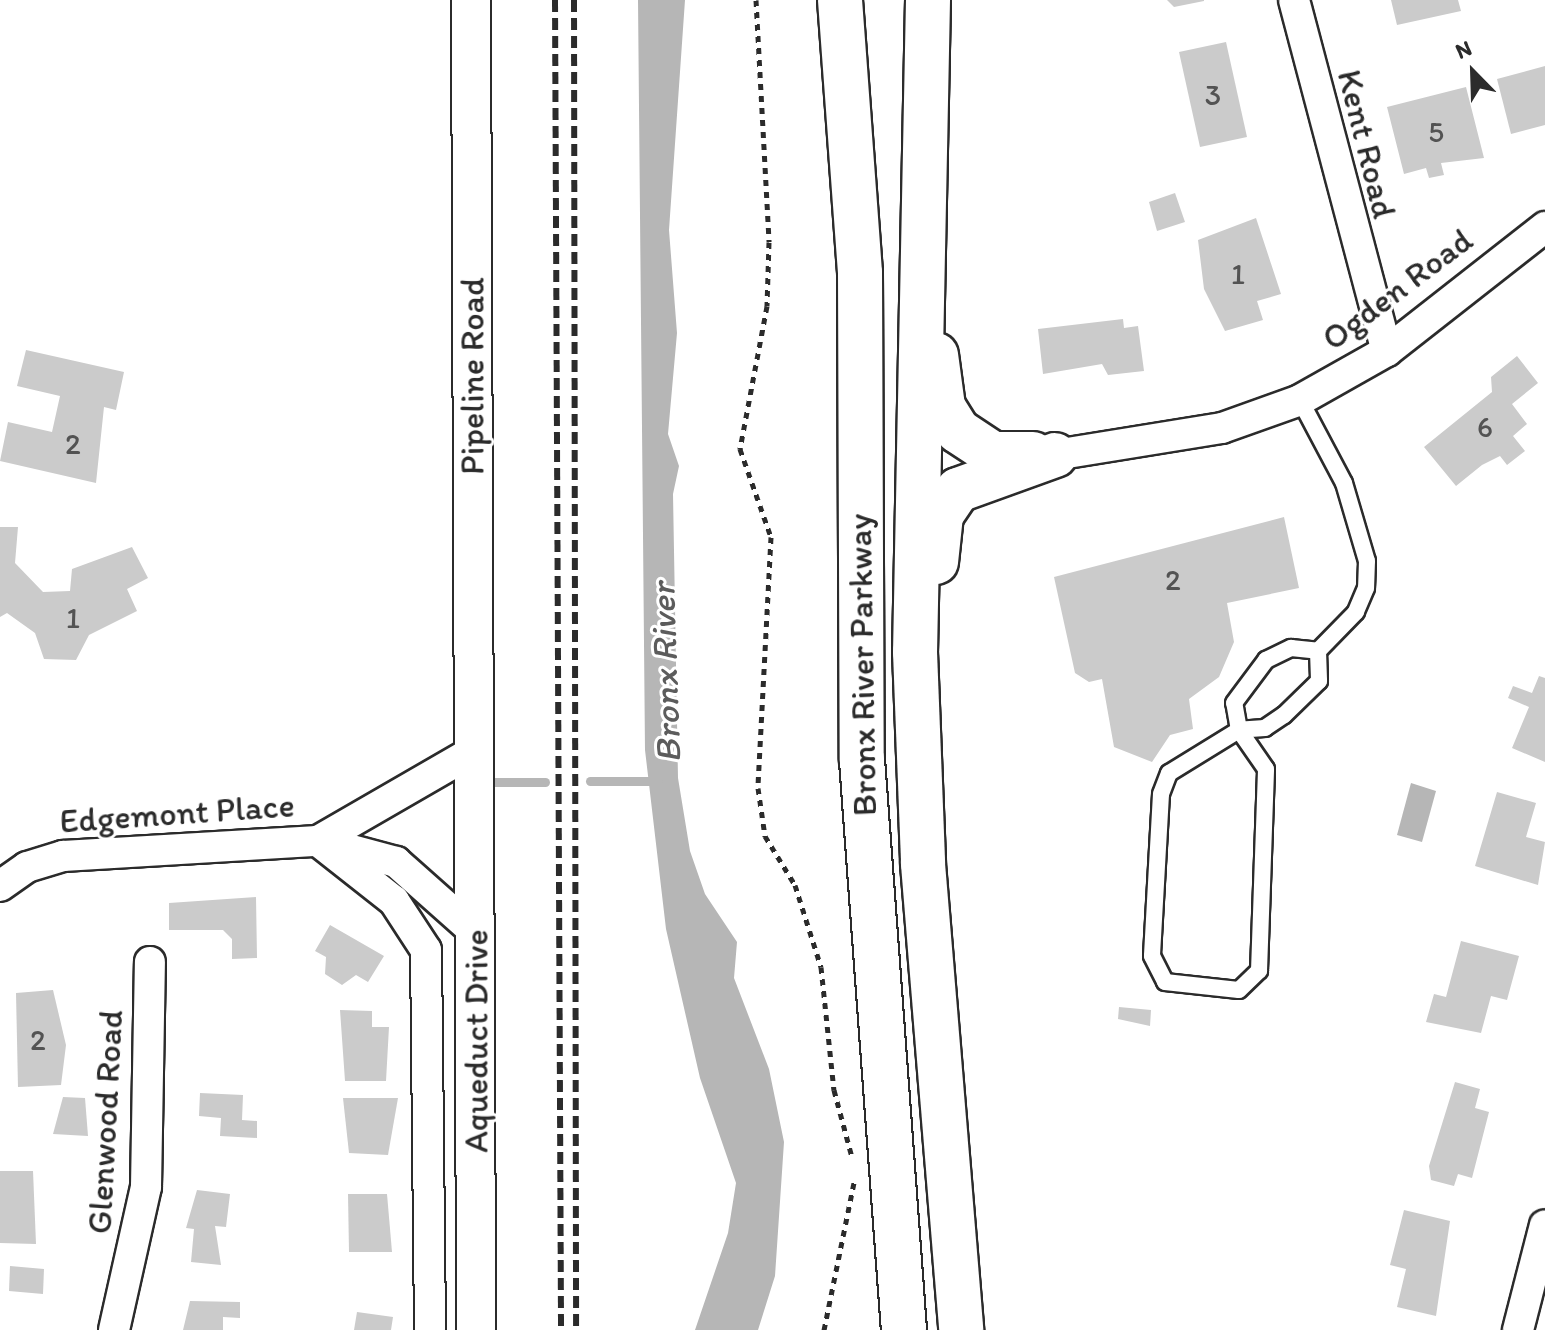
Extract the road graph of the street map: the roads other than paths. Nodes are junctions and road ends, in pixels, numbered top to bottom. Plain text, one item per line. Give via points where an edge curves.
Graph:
1 (471, 0) edge
2 (840, 0) edge
3 (928, 0) edge
4 (1294, 0) edge
5 (1545, 227) edge
6 (925, 229) junction
7 (1387, 351) junction
8 (1300, 400) junction
9 (1055, 455) junction
10 (1318, 651) junction
11 (1239, 730) junction
12 (474, 751) junction
13 (920, 812) junction
14 (318, 841) junction
15 (0, 886) edge
16 (476, 933) junction
17 (150, 962) dead end
18 (1545, 1225) edge
19 (114, 1330) edge
20 (430, 1330) edge
21 (476, 1330) edge
22 (904, 1330) edge
23 (961, 1330) edge
24 (1518, 1330) edge

1 - 12 street, Pipeline Road
2 - 22 highway, Bronx River Parkway via 860,273 862,760
3 - 6 highway, Bronx River Parkway
4 - 7 street, Kent Road
5 - 7 street, Ogden Road
6 - 9 highway via 939,393 950,420 993,454
6 - 13 highway, Bronx River Parkway via 917,343
7 - 8 street, Ogden Road
8 - 9 street, Ogden Road via 1222,428
8 - 10 lane via 1344,483 1367,561 1356,612
9 - 13 highway via 970,482 941,515 937,655
10 - 11 lane via 1319,681 1265,728
10 - 11 lane via 1291,648 1266,660 1234,703
11 - 11 lane via 1266,769 1259,971 1239,990 1180,988 1156,973 1161,794 1169,773
12 - 14 street, Edgemont Place
12 - 16 street, Aqueduct Drive
13 - 23 highway, Bronx River Parkway
14 - 15 street, Edgemont Place via 63,856 27,867
14 - 16 street, Edgemont Place via 396,862
14 - 20 street, Aqueduct Drive via 394,901 426,950
16 - 21 street, Aqueduct Drive
17 - 19 street, Glenwood Road via 146,1187
18 - 24 street

